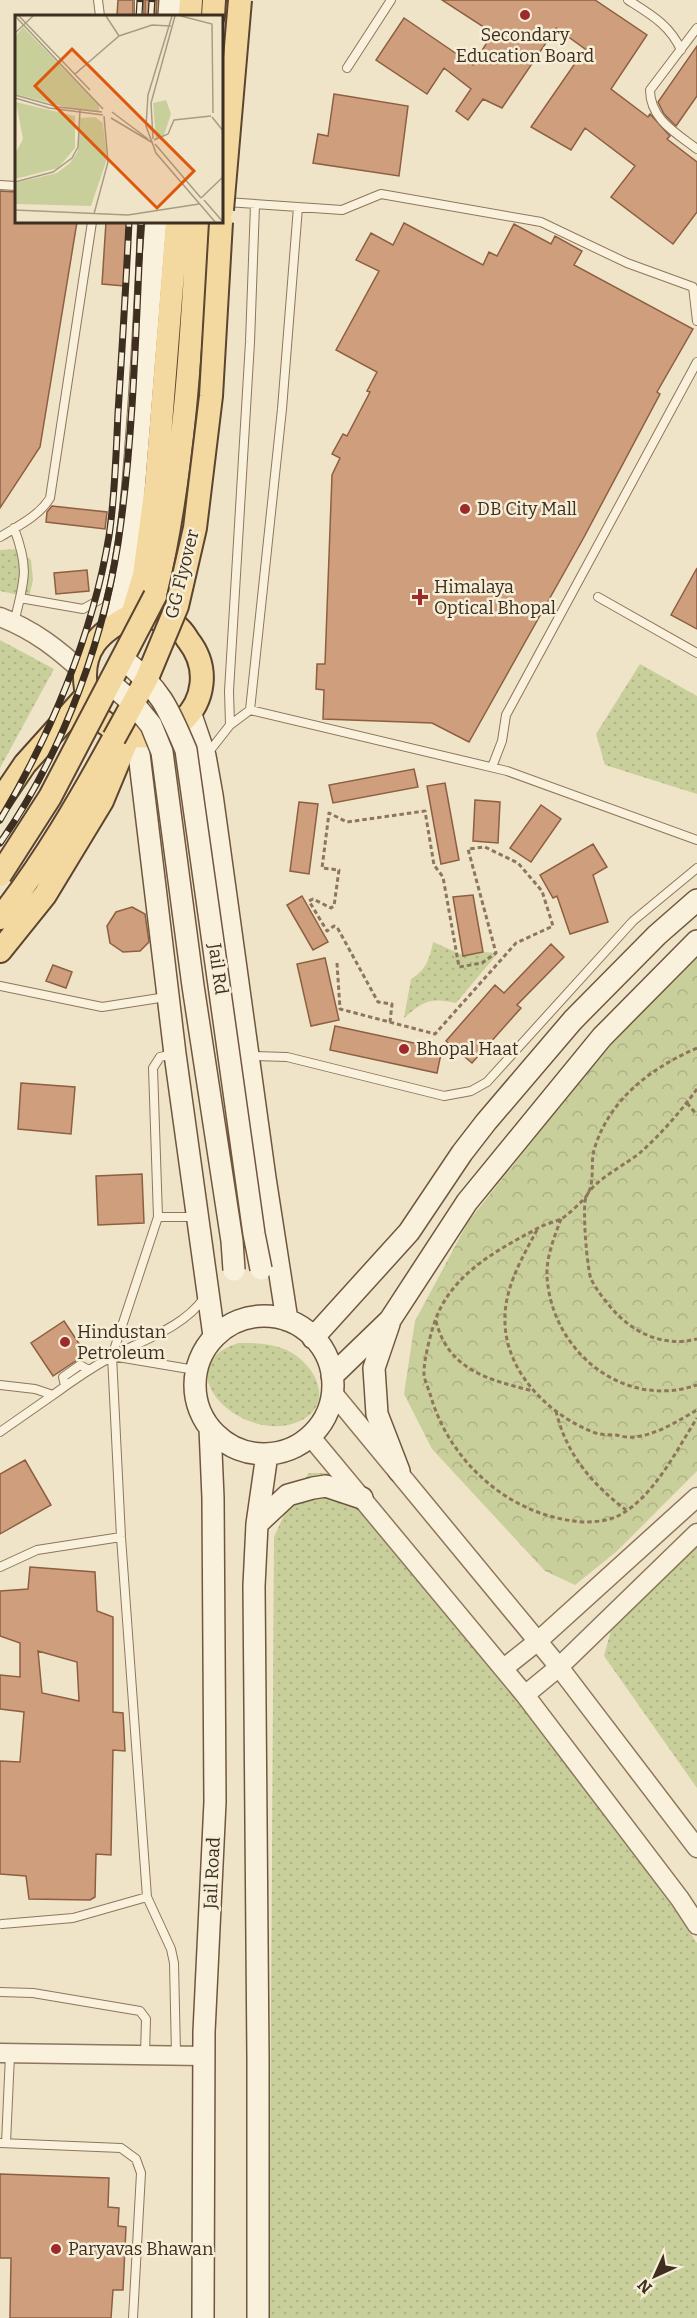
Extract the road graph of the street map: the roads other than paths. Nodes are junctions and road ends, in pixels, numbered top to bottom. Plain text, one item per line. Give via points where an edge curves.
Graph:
1 (98, 0) edge
2 (140, 0) edge
3 (170, 0) edge
4 (191, 0) edge
5 (214, 0) edge
6 (240, 0) edge
7 (391, 0) edge
8 (628, 0) edge
9 (100, 15) edge
10 (139, 15) edge
11 (169, 15) edge
12 (190, 15) edge
13 (213, 15) edge
14 (697, 28) edge
15 (681, 50) junction
16 (347, 68) dead end
17 (697, 149) edge
18 (0, 185) edge
19 (15, 186) edge
20 (224, 187) edge
21 (224, 202) edge
22 (255, 205) junction
23 (298, 207) junction
24 (92, 224) edge
25 (133, 224) edge
26 (156, 224) edge
27 (177, 224) edge
28 (198, 224) edge
29 (221, 224) edge
30 (697, 321) edge
31 (697, 362) edge
32 (14, 528) junction
33 (0, 537) edge
34 (598, 597) dead end
35 (20, 598) junction
36 (124, 619) junction
37 (7, 620) edge
38 (697, 653) edge
39 (123, 659) junction
40 (147, 678) junction
41 (110, 683) junction
42 (85, 684) junction
43 (134, 703) junction
44 (250, 710) junction
45 (190, 712) junction
46 (230, 725) junction
47 (133, 736) junction
48 (205, 756) junction
49 (492, 767) junction
50 (0, 801) edge
51 (697, 840) edge
52 (697, 868) edge
53 (0, 875) edge
54 (697, 900) edge
55 (0, 918) edge
56 (697, 941) edge
57 (0, 951) edge
58 (0, 986) edge
59 (167, 997) junction
60 (175, 1054) junction
61 (248, 1056) junction
62 (159, 1217) junction
63 (197, 1217) junction
64 (283, 1289) junction
65 (209, 1290) junction
66 (287, 1320) junction
67 (390, 1320) junction
68 (214, 1336) junction
69 (313, 1338) junction
70 (112, 1356) junction
71 (195, 1370) junction
72 (332, 1384) junction
73 (0, 1385) edge
74 (53, 1395) junction
75 (210, 1428) junction
76 (0, 1432) edge
77 (310, 1436) junction
78 (267, 1454) junction
79 (399, 1472) junction
80 (697, 1497) edge
81 (362, 1498) junction
82 (257, 1524) junction
83 (697, 1533) edge
84 (121, 1537) junction
85 (0, 1567) edge
86 (538, 1641) junction
87 (559, 1667) junction
88 (504, 1668) junction
89 (525, 1695) junction
90 (697, 1848) edge
91 (147, 1897) junction
92 (2, 1924) dead end
93 (697, 1925) edge
94 (0, 1992) edge
95 (5, 2054) edge
96 (145, 2054) junction
97 (176, 2054) junction
98 (204, 2056) junction
99 (3, 2143) edge
100 (133, 2318) edge
101 (202, 2318) edge
102 (258, 2318) edge

1 - 9 lane
2 - 10 lane
3 - 11 main road
4 - 12 main road
5 - 13 main road
6 - 20 main road, bridge
7 - 16 lane
8 - 15 lane via 674,34
14 - 15 lane
15 - 17 lane via 650,90 650,102 658,119
18 - 19 lane
21 - 22 lane
22 - 23 lane
22 - 46 lane
23 - 30 lane via 342,210 381,194 541,222 627,263 693,287
23 - 44 lane via 282,409
24 - 32 lane via 50,498 44,508
25 - 35 lane via 113,528 99,600 83,609
26 - 36 main road
27 - 36 main road via 156,486 144,575
28 - 39 main road, GG Flyover, bridge via 188,381 164,558 155,596
29 - 40 main road, GG Flyover, bridge via 211,396 195,528 177,606
31 - 49 lane via 506,715
32 - 33 lane
32 - 35 lane via 25,560
34 - 38 lane
35 - 37 lane
36 - 42 main road via 96,641 86,658
36 - 45 main road via 156,619 178,627 195,648 202,688
37 - 42 street via 56,647
39 - 40 main road, Jail Rd, bridge
39 - 41 main road, GG Flyover, bridge
40 - 43 main road, GG Flyover, bridge
40 - 64 main road, Jail Rd, bridge via 168,708 186,750 254,1234 261,1269
41 - 43 main road, Jail Rd, bridge
41 - 53 main road, GG Flyover, bridge via 50,797
42 - 47 main road via 93,712 112,729
42 - 50 main road
43 - 55 main road, GG Flyover, bridge via 62,828
43 - 65 main road, Jail Rd, bridge via 151,725 162,752 229,1218 234,1270
44 - 46 lane
44 - 49 lane
45 - 47 main road via 169,731 150,737
45 - 48 main road
46 - 48 lane
47 - 57 main road via 102,801 45,895
47 - 59 main road
48 - 61 main road
49 - 51 lane
52 - 61 lane via 633,921 510,1058 487,1082 471,1091 444,1096 287,1057
54 - 69 main road via 573,1020 462,1153 409,1232
56 - 67 main road via 602,1037 467,1202
58 - 59 lane via 102,1007
59 - 60 main road
60 - 62 lane via 160,1057 153,1068
60 - 63 main road
61 - 64 main road
62 - 63 lane
62 - 70 lane
63 - 65 main road
64 - 66 main road
65 - 68 main road
65 - 70 lane via 196,1311
66 - 68 main road via 265,1315 249,1317
66 - 69 main road
67 - 72 main road
67 - 79 main road via 374,1368 377,1414
68 - 71 main road
69 - 72 main road via 328,1360
70 - 71 lane
70 - 74 lane
70 - 84 lane
71 - 75 main road via 194,1384
72 - 77 main road via 329,1407
72 - 79 street
73 - 74 lane
74 - 76 lane
75 - 78 main road via 242,1452
75 - 98 main road, Jail Road via 215,1802
77 - 78 main road via 293,1448
77 - 81 street
78 - 82 main road
79 - 86 street
80 - 86 street
81 - 82 main road via 326,1486 313,1488 288,1495
81 - 88 street
82 - 102 main road via 254,1598
83 - 87 street
84 - 85 lane via 37,1550
84 - 91 lane
86 - 87 street
86 - 88 street
87 - 89 street
87 - 90 street
88 - 89 street
89 - 93 street
91 - 92 lane via 73,1918
91 - 97 lane via 174,1963
94 - 96 lane via 140,2011 146,2019
95 - 96 street
95 - 99 lane
96 - 97 street
97 - 98 street
98 - 101 main road, Jail Road
99 - 100 lane via 121,2148 136,2159 141,2174

